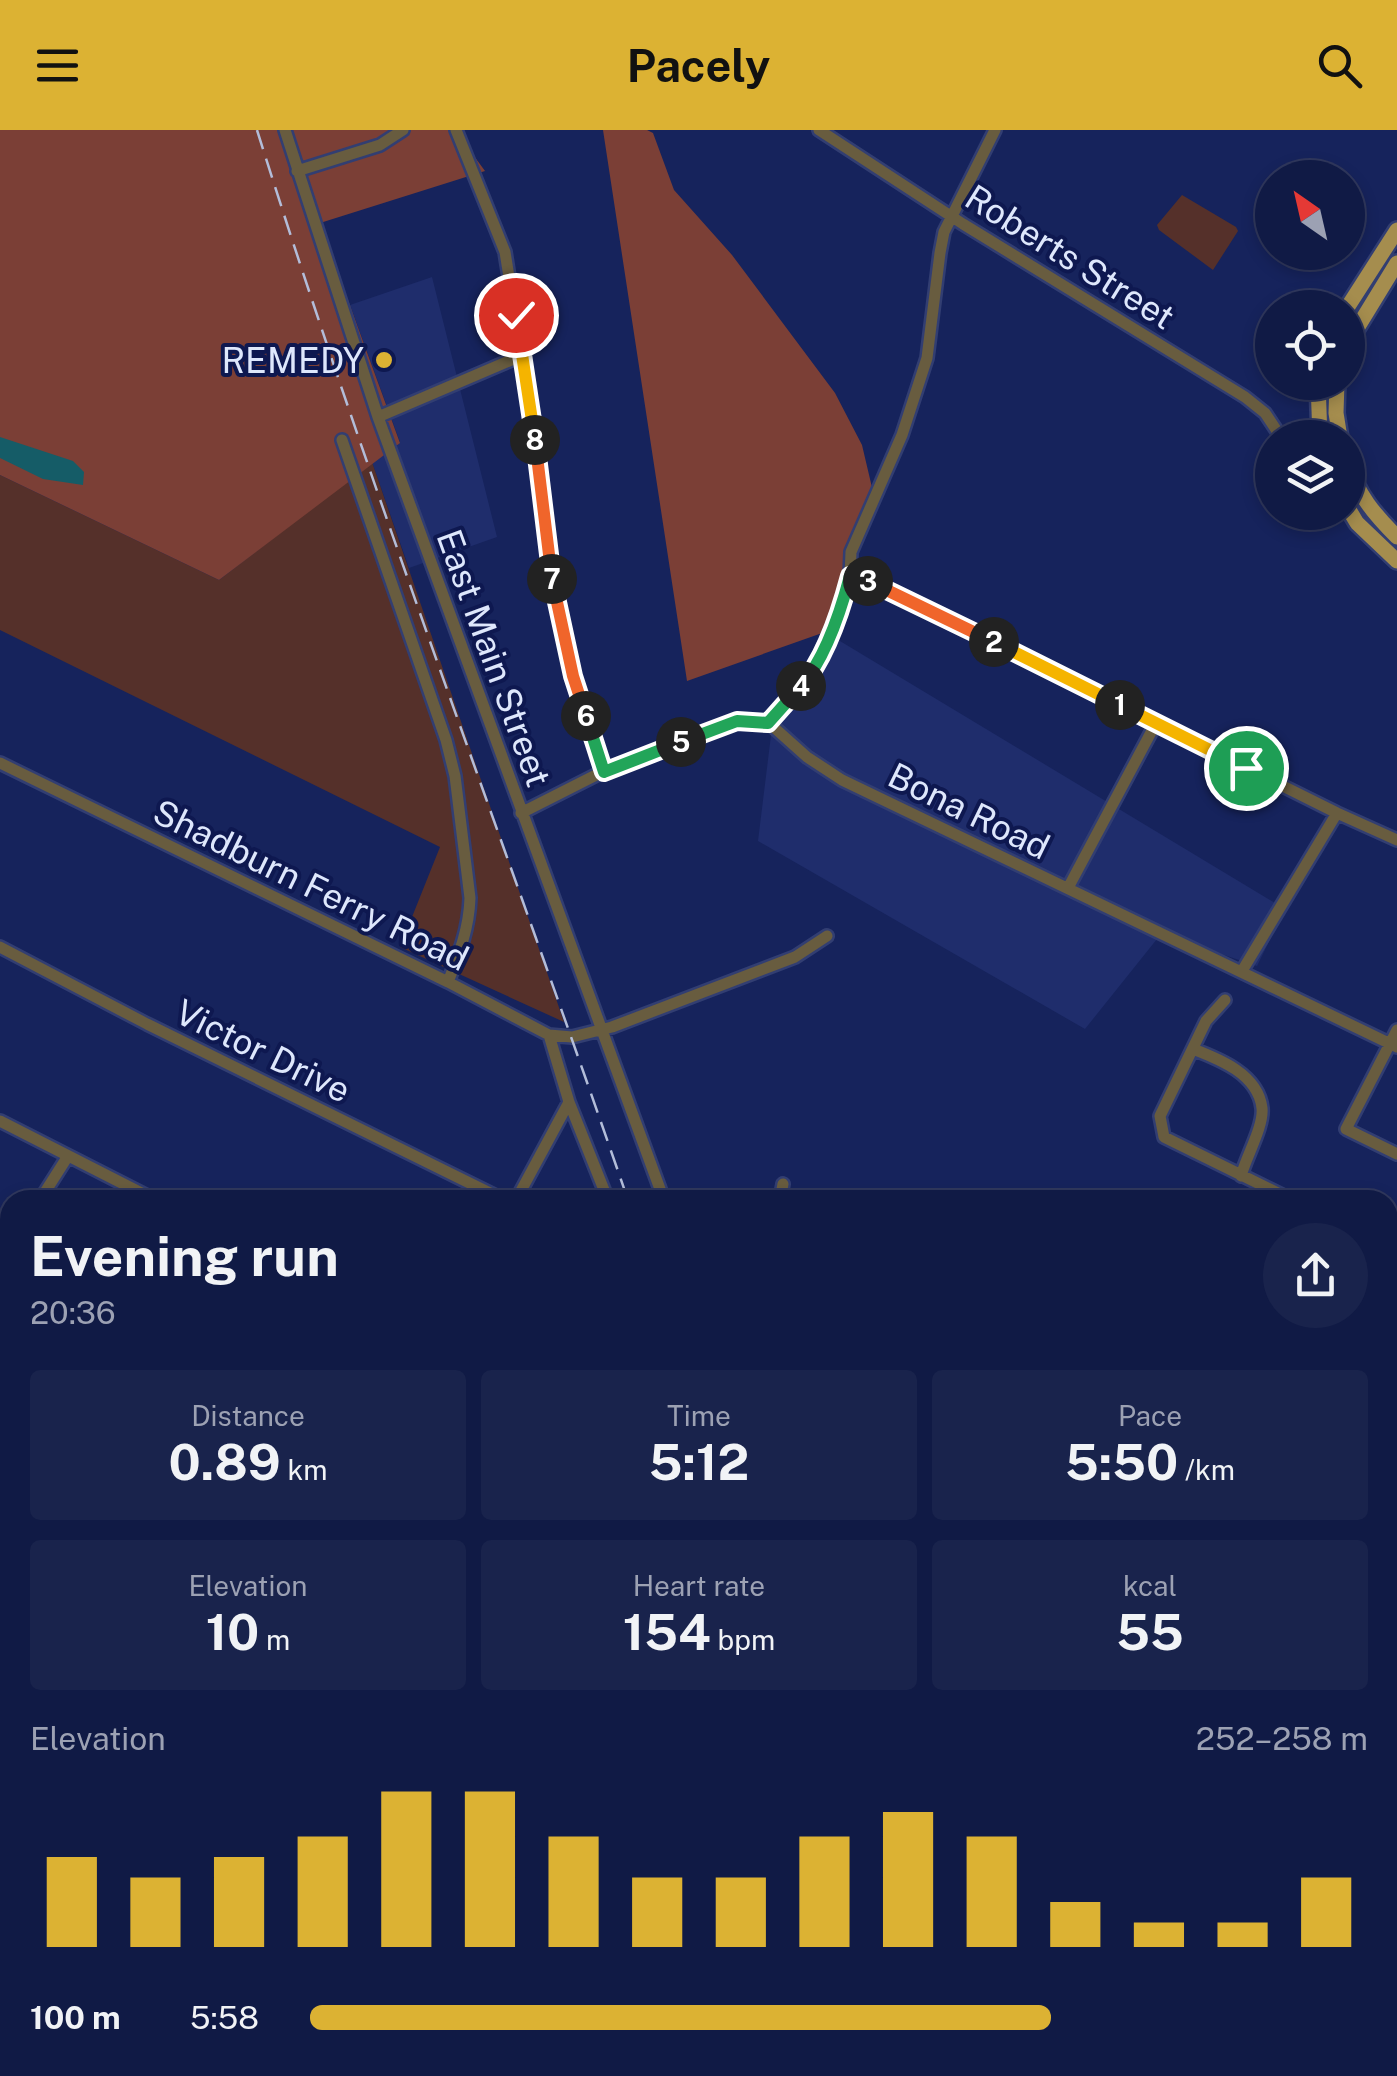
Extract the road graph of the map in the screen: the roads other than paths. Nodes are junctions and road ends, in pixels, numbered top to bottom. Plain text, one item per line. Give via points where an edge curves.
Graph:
1 (285, 130) edge
2 (403, 130) edge
3 (456, 130) edge
4 (819, 130) edge
5 (995, 130) edge
6 (297, 171) junction
7 (952, 217) junction
8 (1397, 230) edge
9 (1397, 263) edge
10 (1358, 290) edge
11 (1365, 311) edge
12 (523, 355) junction
13 (378, 417) junction
14 (1269, 420) edge
15 (342, 440) dead end
16 (1365, 500) edge
17 (1364, 530) edge
18 (1397, 537) edge
19 (1397, 561) edge
20 (850, 576) junction
21 (768, 723) junction
22 (1156, 723) junction
23 (0, 763) edge
24 (604, 772) junction
25 (522, 812) junction
26 (1337, 813) junction
27 (1397, 840) edge
28 (1068, 888) junction
29 (828, 936) dead end
30 (0, 947) edge
31 (1242, 972) junction
32 (448, 982) junction
33 (1225, 1000) dead end
34 (602, 1030) junction
35 (1397, 1030) edge
36 (550, 1034) junction
37 (1394, 1045) edge
38 (1193, 1048) junction
39 (570, 1102) junction
40 (0, 1121) edge
41 (1397, 1154) edge
42 (68, 1156) junction
43 (1241, 1176) junction
44 (783, 1184) dead end
45 (46, 1190) edge
46 (135, 1190) edge
47 (484, 1190) edge
48 (522, 1190) edge
49 (604, 1190) edge
50 (660, 1190) edge
51 (782, 1190) edge
52 (1271, 1190) edge

1 - 6 street, East Main Street
2 - 6 street via 380,145
3 - 12 street via 506,252
4 - 7 street, Roberts Street
5 - 7 street
6 - 13 street, East Main Street
7 - 14 street, Roberts Street via 1245,397
7 - 20 street via 940,253 928,358 851,552
8 - 10 main road
9 - 11 main road
12 - 13 street
12 - 24 street via 550,569 573,676
13 - 25 street, East Main Street
15 - 32 street via 455,776 470,914
16 - 18 main road
17 - 19 main road
20 - 21 street via 811,674
20 - 22 street
21 - 24 street via 737,721
21 - 28 street, Bona Road via 842,780
22 - 26 street
22 - 28 street
23 - 32 street, Shadburn Ferry Road
24 - 25 street
25 - 34 street, East Main Street
26 - 27 street
26 - 31 street
28 - 31 street, Bona Road
29 - 34 street via 795,958
30 - 47 street, Victor Drive
31 - 37 street, Bona Road
32 - 36 street, Shadburn Ferry Road
33 - 38 street
34 - 36 street via 572,1038
34 - 50 street, East Main Street
35 - 37 street
36 - 39 street
37 - 41 street via 1346,1129
38 - 43 street via 1238,1070 1262,1108
38 - 43 street via 1160,1116 1164,1138
39 - 48 street
39 - 49 street
40 - 42 street
42 - 45 street
42 - 46 street
43 - 52 street
44 - 51 street

